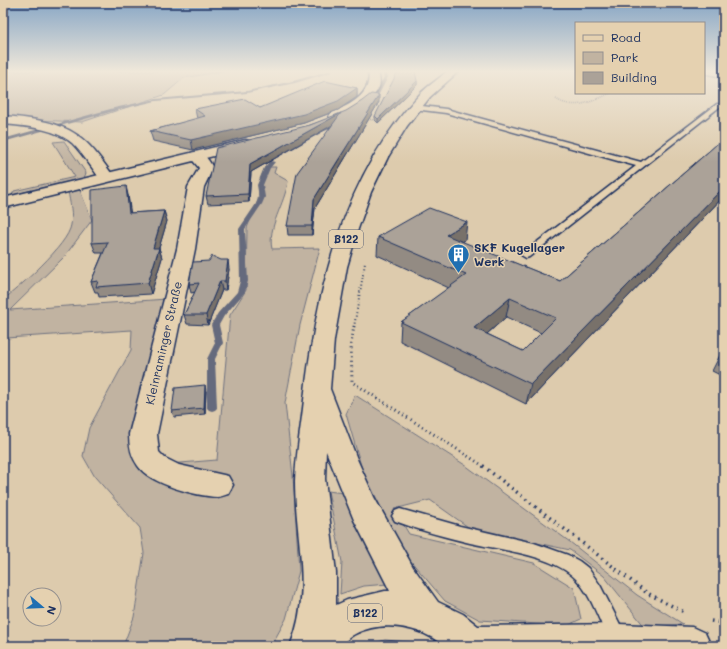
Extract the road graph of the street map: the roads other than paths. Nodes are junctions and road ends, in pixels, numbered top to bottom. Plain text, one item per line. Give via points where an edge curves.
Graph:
1 (362, 101) edge
2 (420, 101) edge
3 (719, 105) dead end
4 (414, 107) junction
5 (3, 120) edge
6 (322, 122) edge
7 (257, 141) edge
8 (196, 156) junction
9 (642, 165) junction
10 (106, 177) junction
11 (3, 203) edge
12 (526, 255) dead end
13 (318, 386) junction
14 (218, 485) dead end
15 (400, 516) dead end
16 (425, 615) junction
17 (696, 627) edge
18 (310, 644) edge
19 (621, 644) edge
20 (473, 646) edge

1 - 6 main road
2 - 4 main road, B122
3 - 9 lane
4 - 9 lane via 446,111
4 - 13 main road, B122 via 374,168 353,216 332,293 323,339
5 - 10 main road via 26,123 70,135
7 - 8 main road
8 - 10 main road
8 - 14 main road, Kleinraminger Straße via 206,168 196,187 186,249 143,434 144,451 152,463 171,476
9 - 12 lane
10 - 11 main road
13 - 16 main road, B122 via 343,459 372,523 407,590
13 - 18 main road, B122 via 310,479 320,588
15 - 19 lane via 562,560 581,573
16 - 18 main road, B122 via 385,608 347,618
16 - 20 main road, B122 via 450,627
17 - 19 main road
19 - 20 main road

